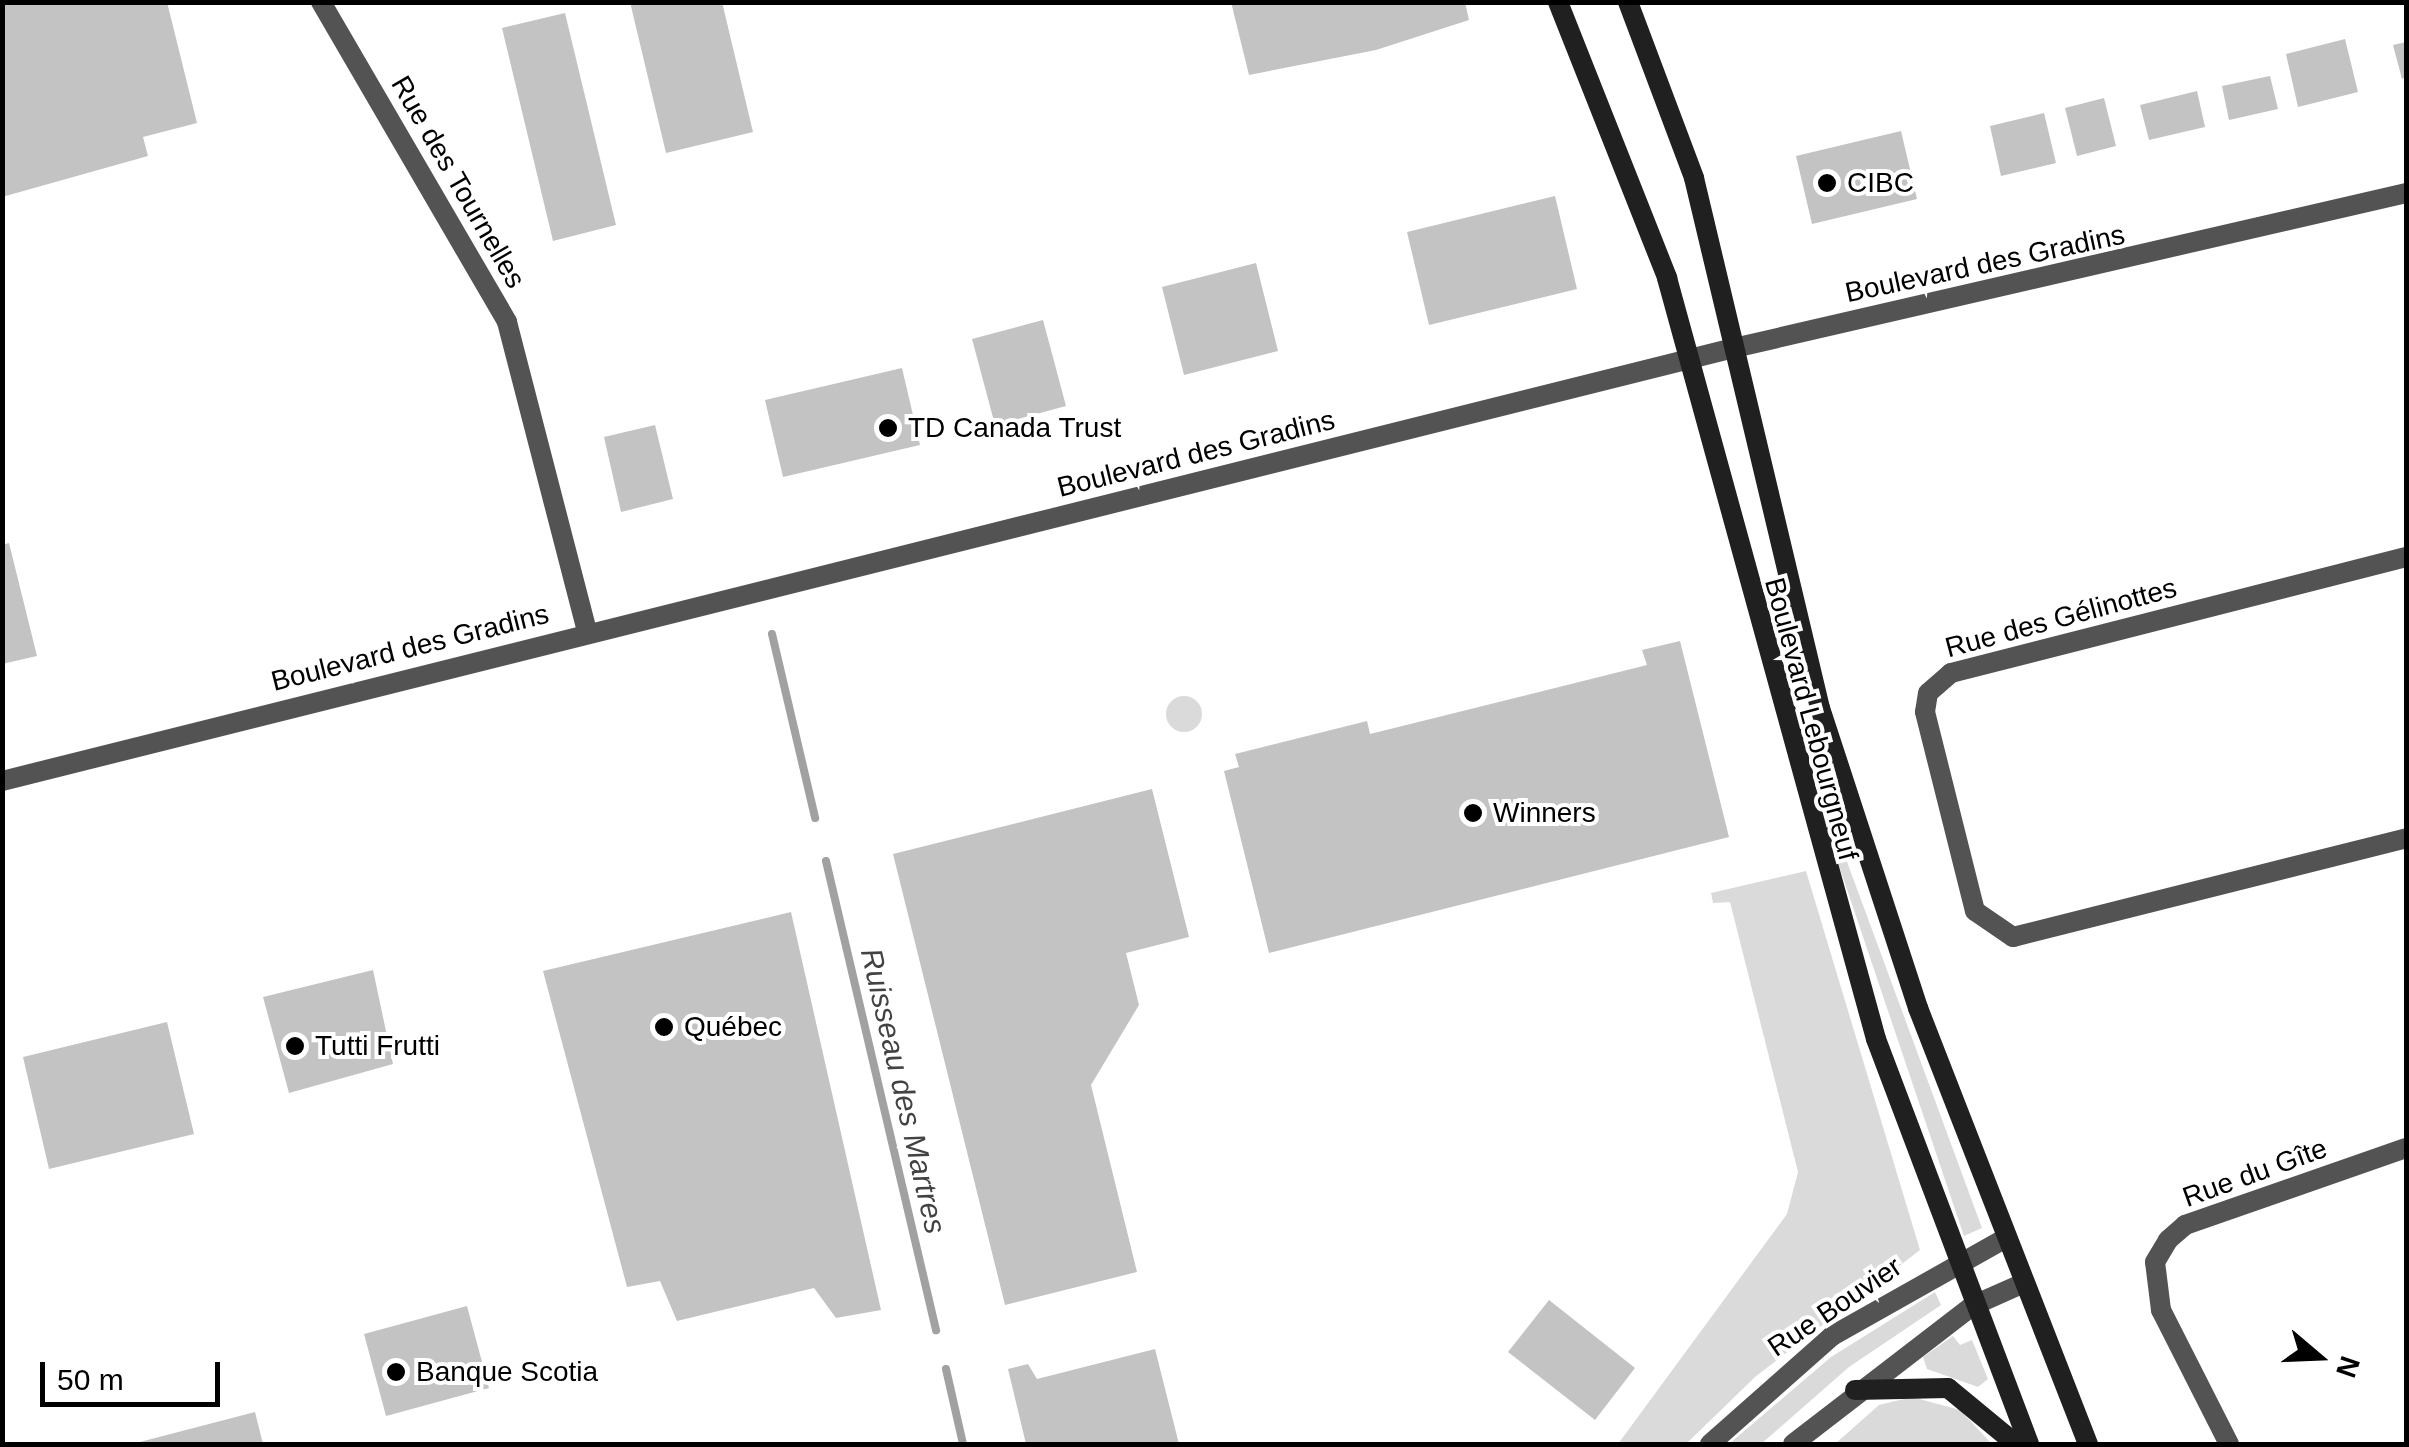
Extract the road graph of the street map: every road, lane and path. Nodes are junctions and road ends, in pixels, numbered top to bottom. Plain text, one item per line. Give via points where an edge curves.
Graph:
1 (320, 2) edge
2 (1558, 2) edge
3 (1628, 2) edge
4 (2406, 193) edge
5 (1734, 348) junction
6 (1688, 360) junction
7 (2406, 557) edge
8 (587, 631) junction
9 (2, 781) edge
10 (2406, 838) edge
11 (2406, 1148) edge
12 (2006, 1238) junction
13 (1953, 1263) junction
14 (2024, 1283) junction
15 (1972, 1306) junction
16 (1855, 1390) junction
17 (1710, 1444) edge
18 (1793, 1444) edge
19 (2016, 1444) edge
20 (2029, 1444) edge
21 (2088, 1444) edge
22 (2229, 1444) edge

1 - 8 street, Rue des Tournelles via 507,322
2 - 6 main road, Boulevard Lebourgneuf via 1628,164
3 - 5 main road, Boulevard Lebourgneuf via 1694,178
4 - 5 street, Boulevard des Gradins
5 - 6 street, Boulevard des Gradins
5 - 12 main road, Boulevard Lebourgneuf via 1820,708
6 - 8 street, Boulevard des Gradins
6 - 13 main road, Boulevard Lebourgneuf via 1832,897
7 - 10 street, Rue des Gélinottes via 1951,673 1928,693 1925,712 1974,911 2013,936
8 - 9 street, Boulevard des Gradins
11 - 22 street, Rue du Gîte via 2185,1226 2168,1240 2156,1262 2161,1310
12 - 13 street, Rue Bouvier
12 - 14 main road, Boulevard Lebourgneuf
13 - 15 main road, Boulevard Lebourgneuf
13 - 17 street, Rue Bouvier via 1832,1336
14 - 15 street
14 - 21 main road, Boulevard Lebourgneuf
15 - 16 street
15 - 20 main road, Boulevard Lebourgneuf
16 - 18 street
16 - 19 main road via 1948,1388

